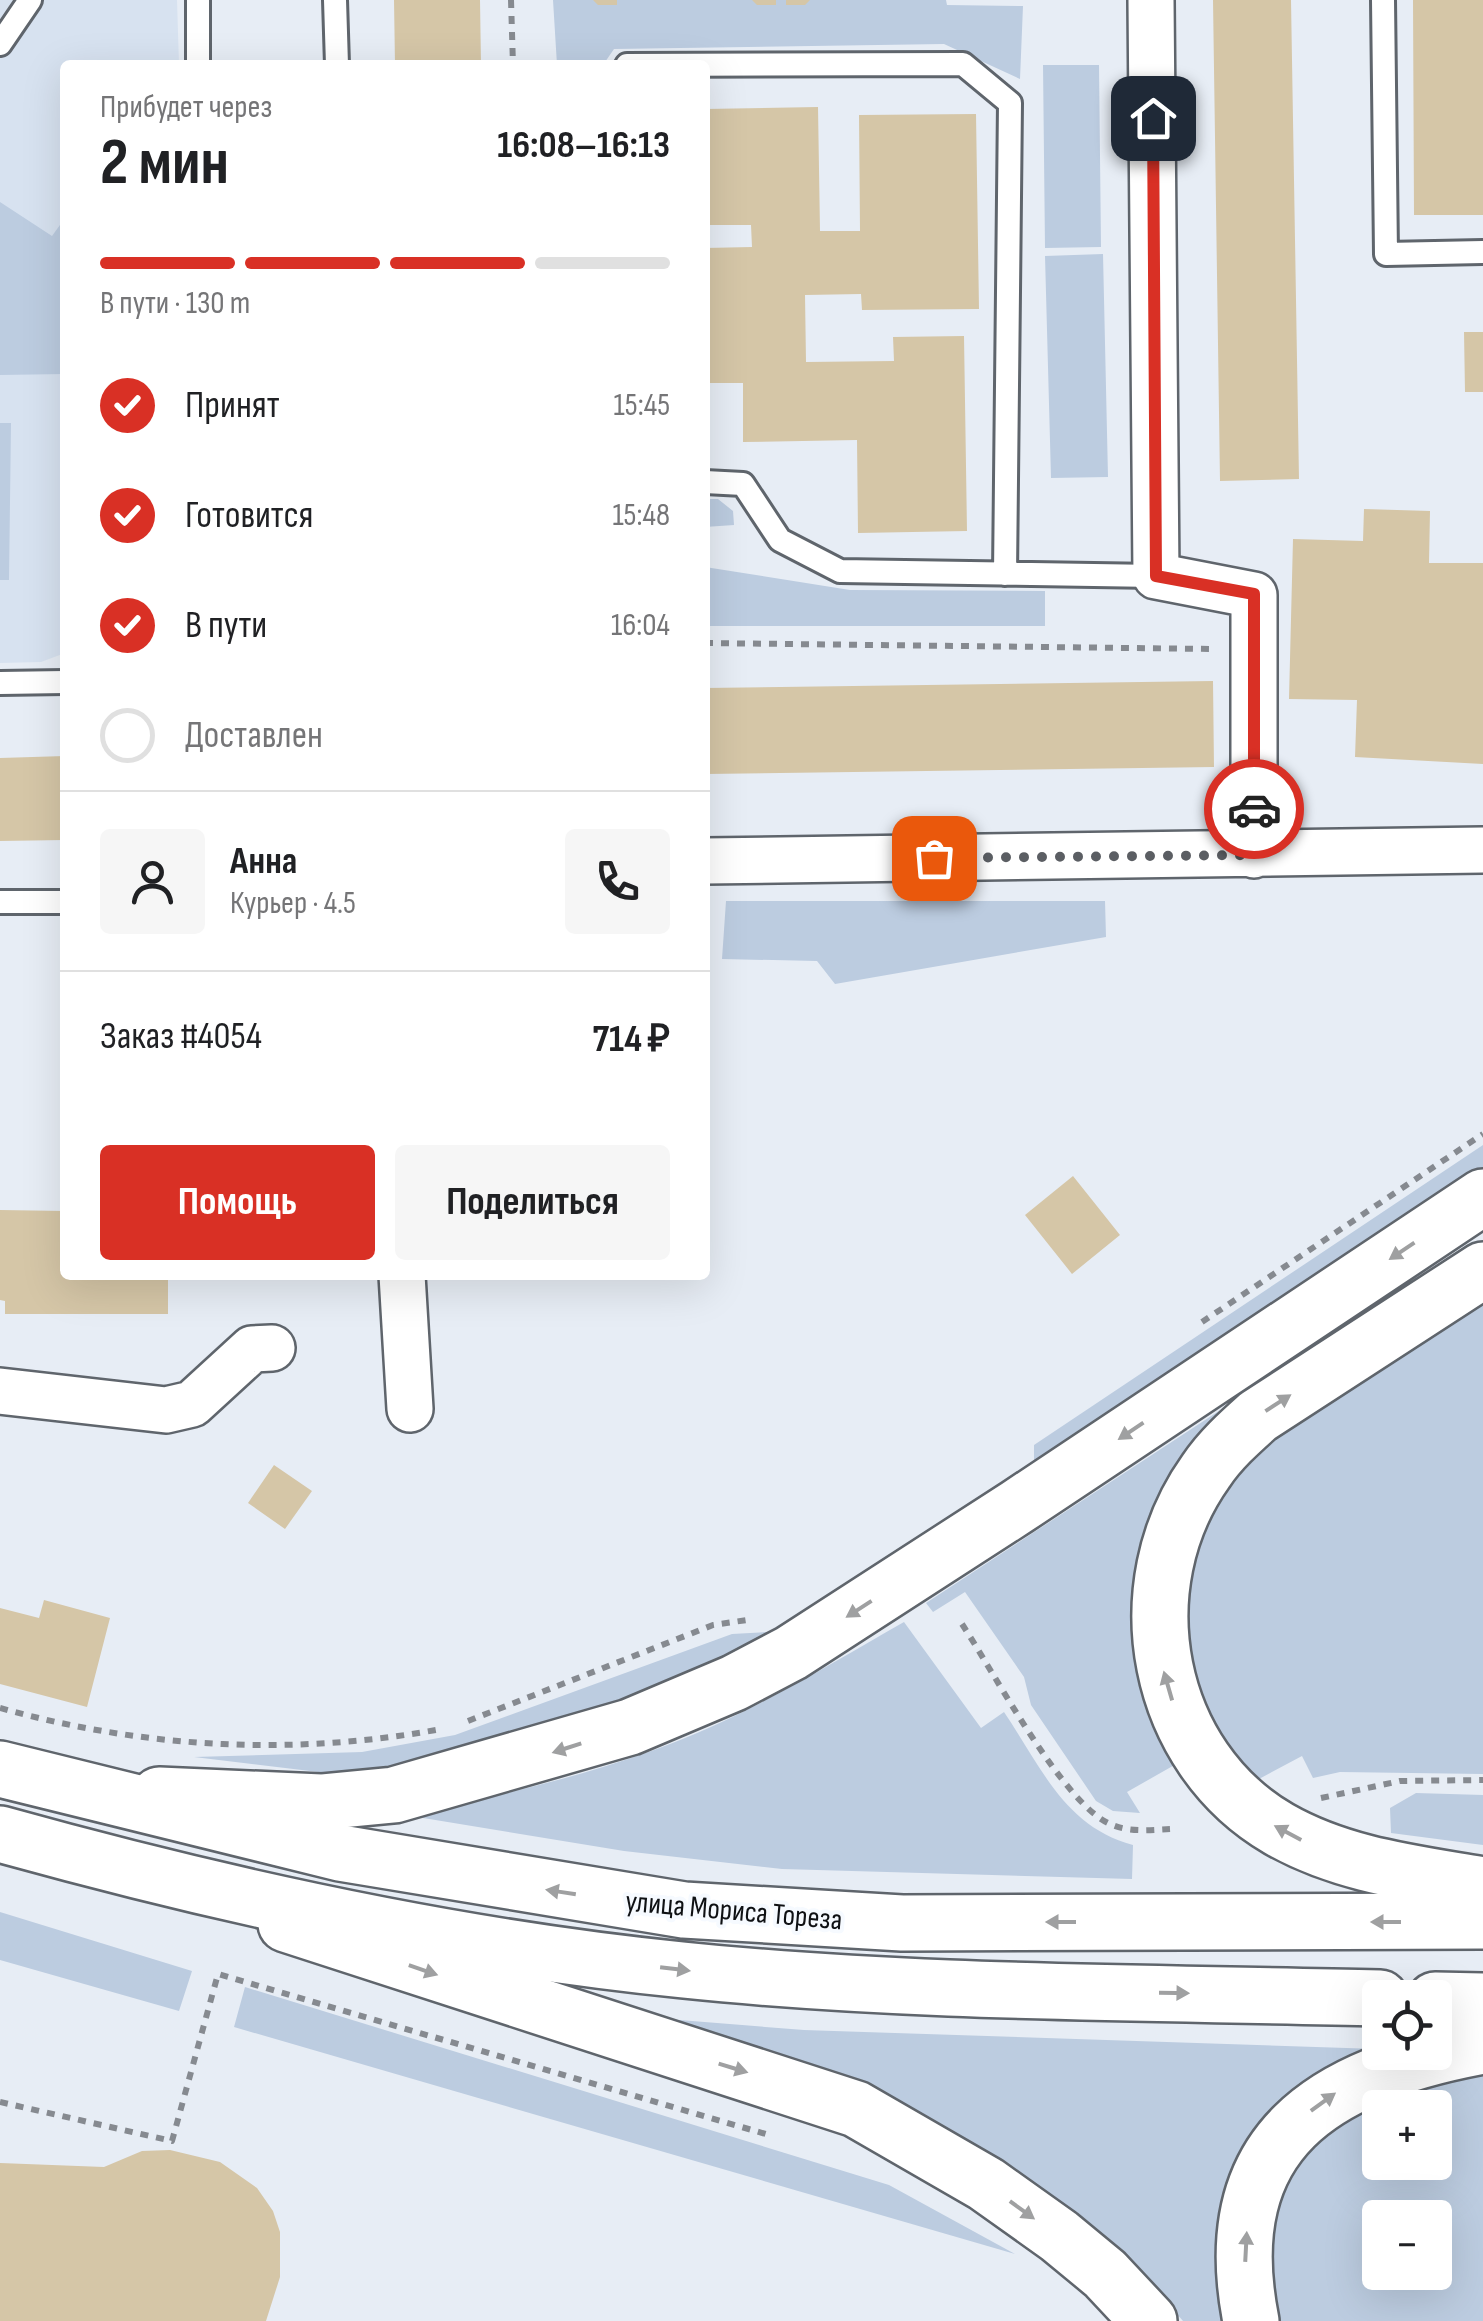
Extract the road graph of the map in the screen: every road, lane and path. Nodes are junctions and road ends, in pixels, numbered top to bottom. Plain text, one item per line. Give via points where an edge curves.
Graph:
1 (30, 0) edge
2 (198, 0) edge
3 (335, 0) edge
4 (511, 0) edge
5 (1151, 0) edge
6 (1383, 0) edge
7 (0, 44) edge
8 (198, 60) edge
9 (337, 60) edge
10 (513, 60) edge
11 (710, 65) edge
12 (1483, 252) edge
13 (710, 482) edge
14 (1004, 574) junction
15 (1156, 576) junction
16 (710, 643) edge
17 (1253, 649) junction
18 (60, 682) edge
19 (0, 683) edge
20 (1483, 850) edge
21 (1254, 855) junction
22 (710, 860) edge
23 (0, 902) edge
24 (60, 902) edge
25 (1483, 1197) edge
26 (1483, 1270) edge
27 (402, 1280) edge
28 (272, 1348) dead end
29 (0, 1391) edge
30 (410, 1409) dead end
31 (750, 1620) dead end
32 (962, 1624) dead end
33 (0, 1708) edge
34 (0, 1769) edge
35 (1483, 1780) edge
36 (77, 1791) junction
37 (1304, 1801) dead end
38 (1170, 1829) dead end
39 (0, 1834) edge
40 (98, 1862) junction
41 (1483, 1885) edge
42 (1483, 1922) edge
43 (1362, 1998) edge
44 (1452, 2000) edge
45 (1483, 2001) edge
46 (1483, 2046) edge
47 (0, 2102) edge
48 (780, 2138) dead end
49 (1149, 2321) edge
50 (1251, 2321) edge

1 - 7 lane
2 - 8 lane
3 - 9 lane
4 - 10 path
5 - 15 street
6 - 12 lane via 1386,254
11 - 14 lane via 963,64 1010,103
13 - 14 lane via 743,484 780,540 840,571
14 - 15 lane
15 - 17 street via 1254,594
16 - 17 path
17 - 21 street
18 - 19 lane
20 - 21 street
21 - 22 street
23 - 24 lane
25 -> 36 street via 790,1653 695,1700 551,1753 394,1795 320,1802
41 -> 26 street via 1343,1857 1253,1812 1212,1772 1177,1714 1160,1654 1159,1622 1163,1580 1188,1504 1232,1440 1258,1416
27 - 30 street
28 - 29 street via 252,1349 192,1404 166,1410
31 - 33 path via 713,1626 450,1727 364,1743 190,1745
32 - 38 path via 1079,1800 1111,1825
34 - 36 street, улица Мориса Тореза
35 - 37 path via 1400,1781
42 -> 36 street, улица Мориса Тореза via 902,1923 684,1910 340,1853
39 - 40 street, улица Мориса Тореза
40 -> 43 street, улица Мориса Тореза via 478,1942 680,1970 902,1986
40 -> 49 street via 856,2109 925,2146 1058,2236
44 - 45 street
50 -> 46 street via 1245,2293 1248,2211 1259,2174 1284,2136 1338,2091 1376,2073
47 - 48 path via 172,2141 218,1974

